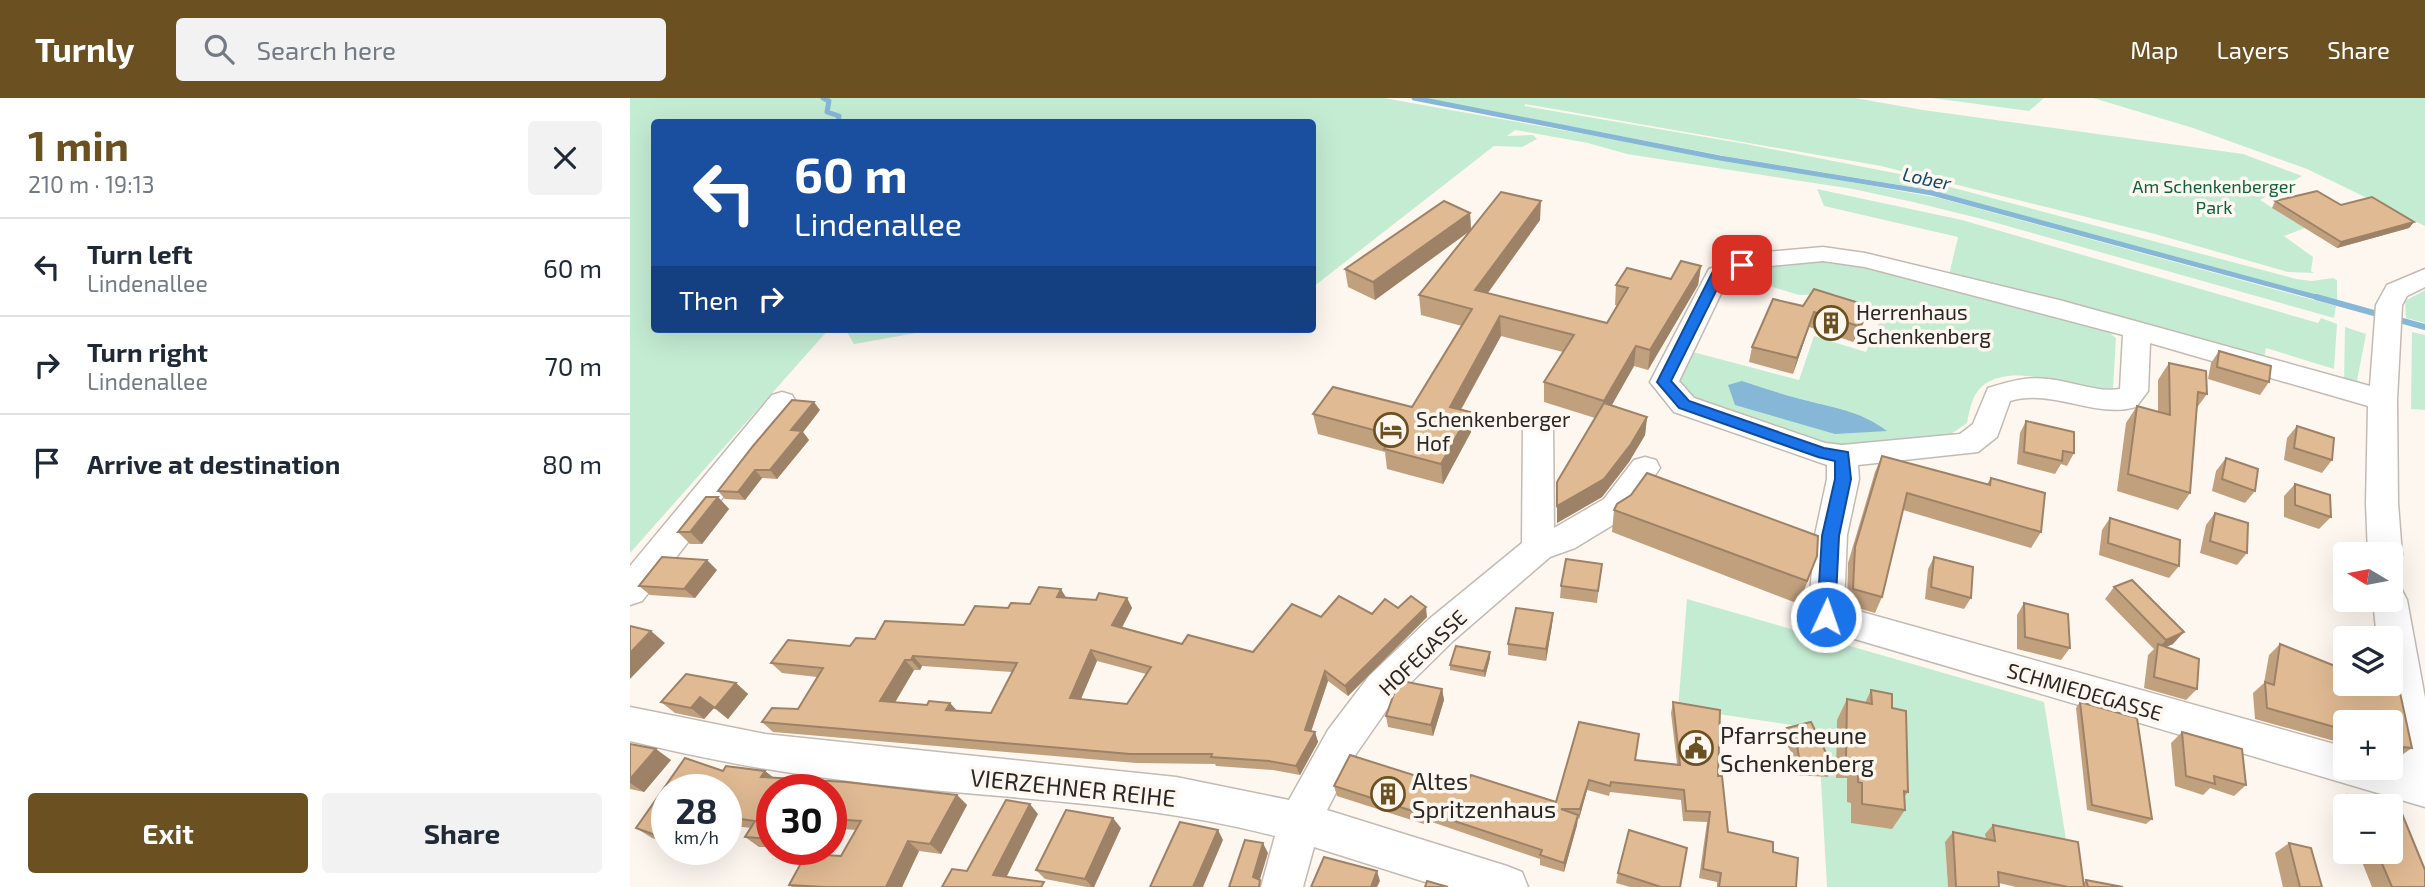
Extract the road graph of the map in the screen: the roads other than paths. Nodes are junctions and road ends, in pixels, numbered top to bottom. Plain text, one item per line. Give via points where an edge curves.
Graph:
1 (2425, 277) edge
2 (2137, 332) junction
3 (2383, 400) junction
4 (782, 401) dead end
5 (1538, 425) dead end
6 (1842, 456) junction
7 (1645, 468) dead end
8 (2384, 542) edge
9 (1538, 548) junction
10 (630, 591) edge
11 (2392, 612) edge
12 (630, 724) edge
13 (2333, 762) edge
14 (2397, 780) edge
15 (2425, 788) edge
16 (1299, 823) junction
17 (1282, 887) edge
18 (1507, 887) edge

1 - 3 street via 2396,291 2389,318
2 - 3 street
2 - 6 street via 2134,391 2126,400 2024,386 1998,395 1986,430 1967,444
2 - 6 street via 1915,271 1823,254 1756,260 1718,274 1664,382 1684,405
3 - 8 street
4 - 10 street
5 - 9 street
6 - 13 street, SCHMIEDEGASSE via 1826,617
7 - 9 street, HOFEGASSE via 1615,508 1563,539
9 - 16 street, HOFEGASSE via 1382,687 1342,742
11 - 15 street
12 - 16 street, VIERZEHNER REIHE via 805,760 1177,797
14 - 15 street
16 - 17 street, HOFEGASSE
16 - 18 street, VIERZEHNER REIHE

